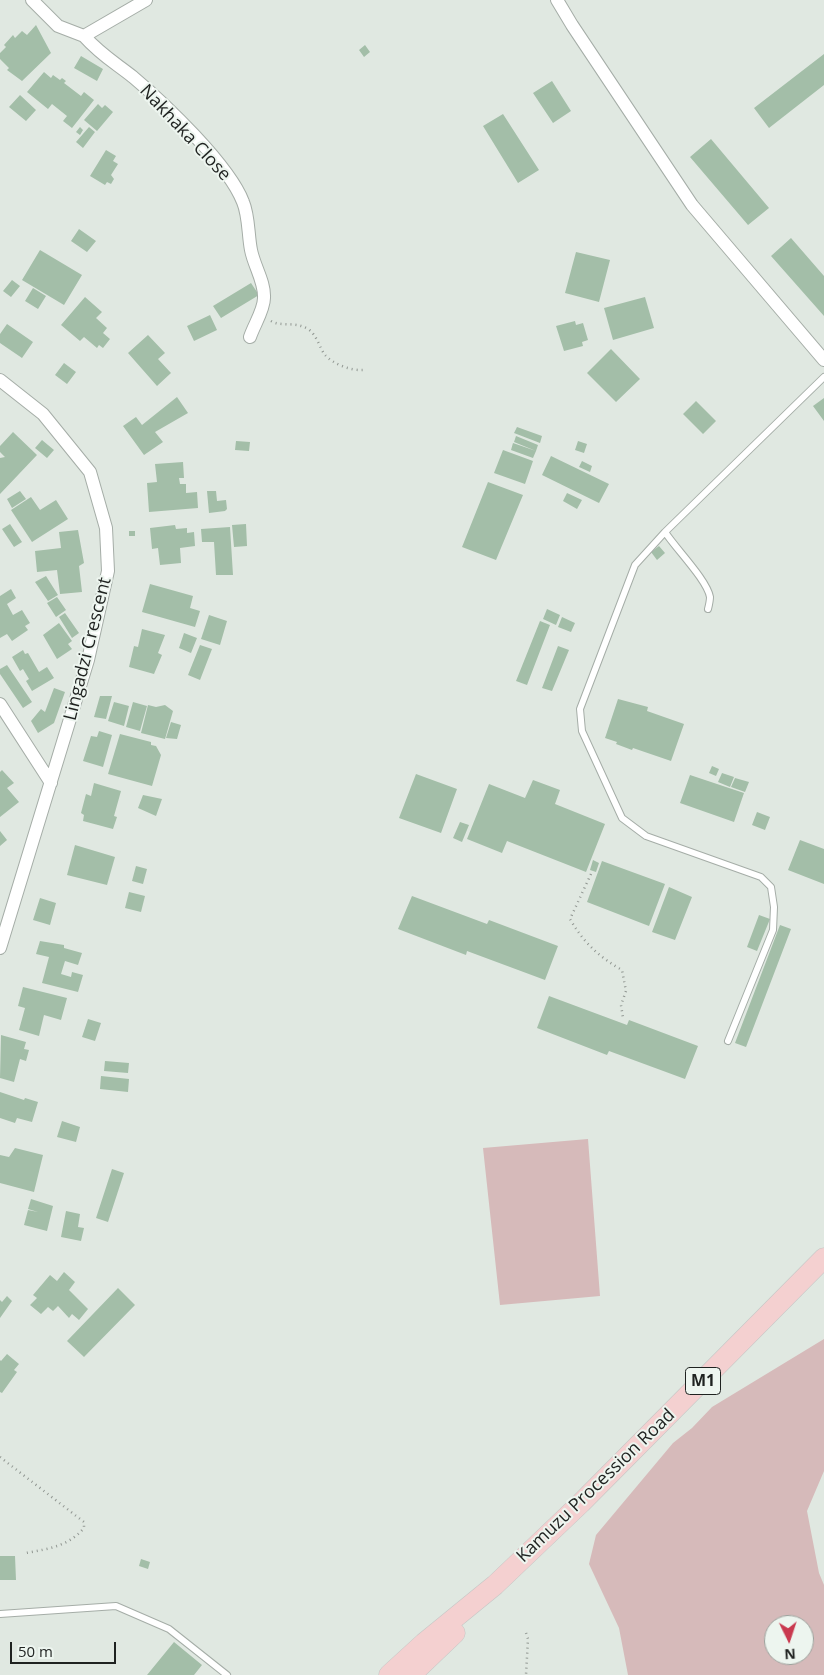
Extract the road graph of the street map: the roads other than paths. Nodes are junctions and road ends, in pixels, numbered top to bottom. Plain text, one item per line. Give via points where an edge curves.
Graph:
1 (32, 0) edge
2 (146, 0) edge
3 (558, 0) edge
4 (84, 36) junction
5 (250, 337) dead end
6 (824, 360) edge
7 (824, 377) edge
8 (0, 380) edge
9 (666, 532) junction
10 (708, 608) dead end
11 (0, 704) edge
12 (51, 783) junction
13 (0, 948) edge
14 (728, 1041) dead end
15 (824, 1258) edge
16 (502, 1579) junction
17 (0, 1614) edge
18 (227, 1675) edge
19 (388, 1675) edge
20 (410, 1675) edge

1 - 4 street via 58,26
2 - 4 street
3 - 6 street via 692,205
4 - 5 street, Nakhaka Close via 99,54 164,105 231,180 244,202 252,258 264,299
7 - 9 lane
8 - 12 street, Lingadzi Crescent via 43,414 90,472 106,528 108,571 103,600
9 - 10 lane via 700,578 710,597
9 - 14 lane via 635,565 580,710 580,720 622,818 646,836 761,877 771,887 773,930
11 - 12 street
12 - 13 street, Lingadzi Crescent
15 - 16 highway, Kamuzu Procession Road / M1 via 582,1503
16 - 19 highway, Kamuzu Procession Road / M1
16 - 20 highway, Kamuzu Procession Road / M1 via 474,1614
17 - 18 lane via 116,1606 169,1629

